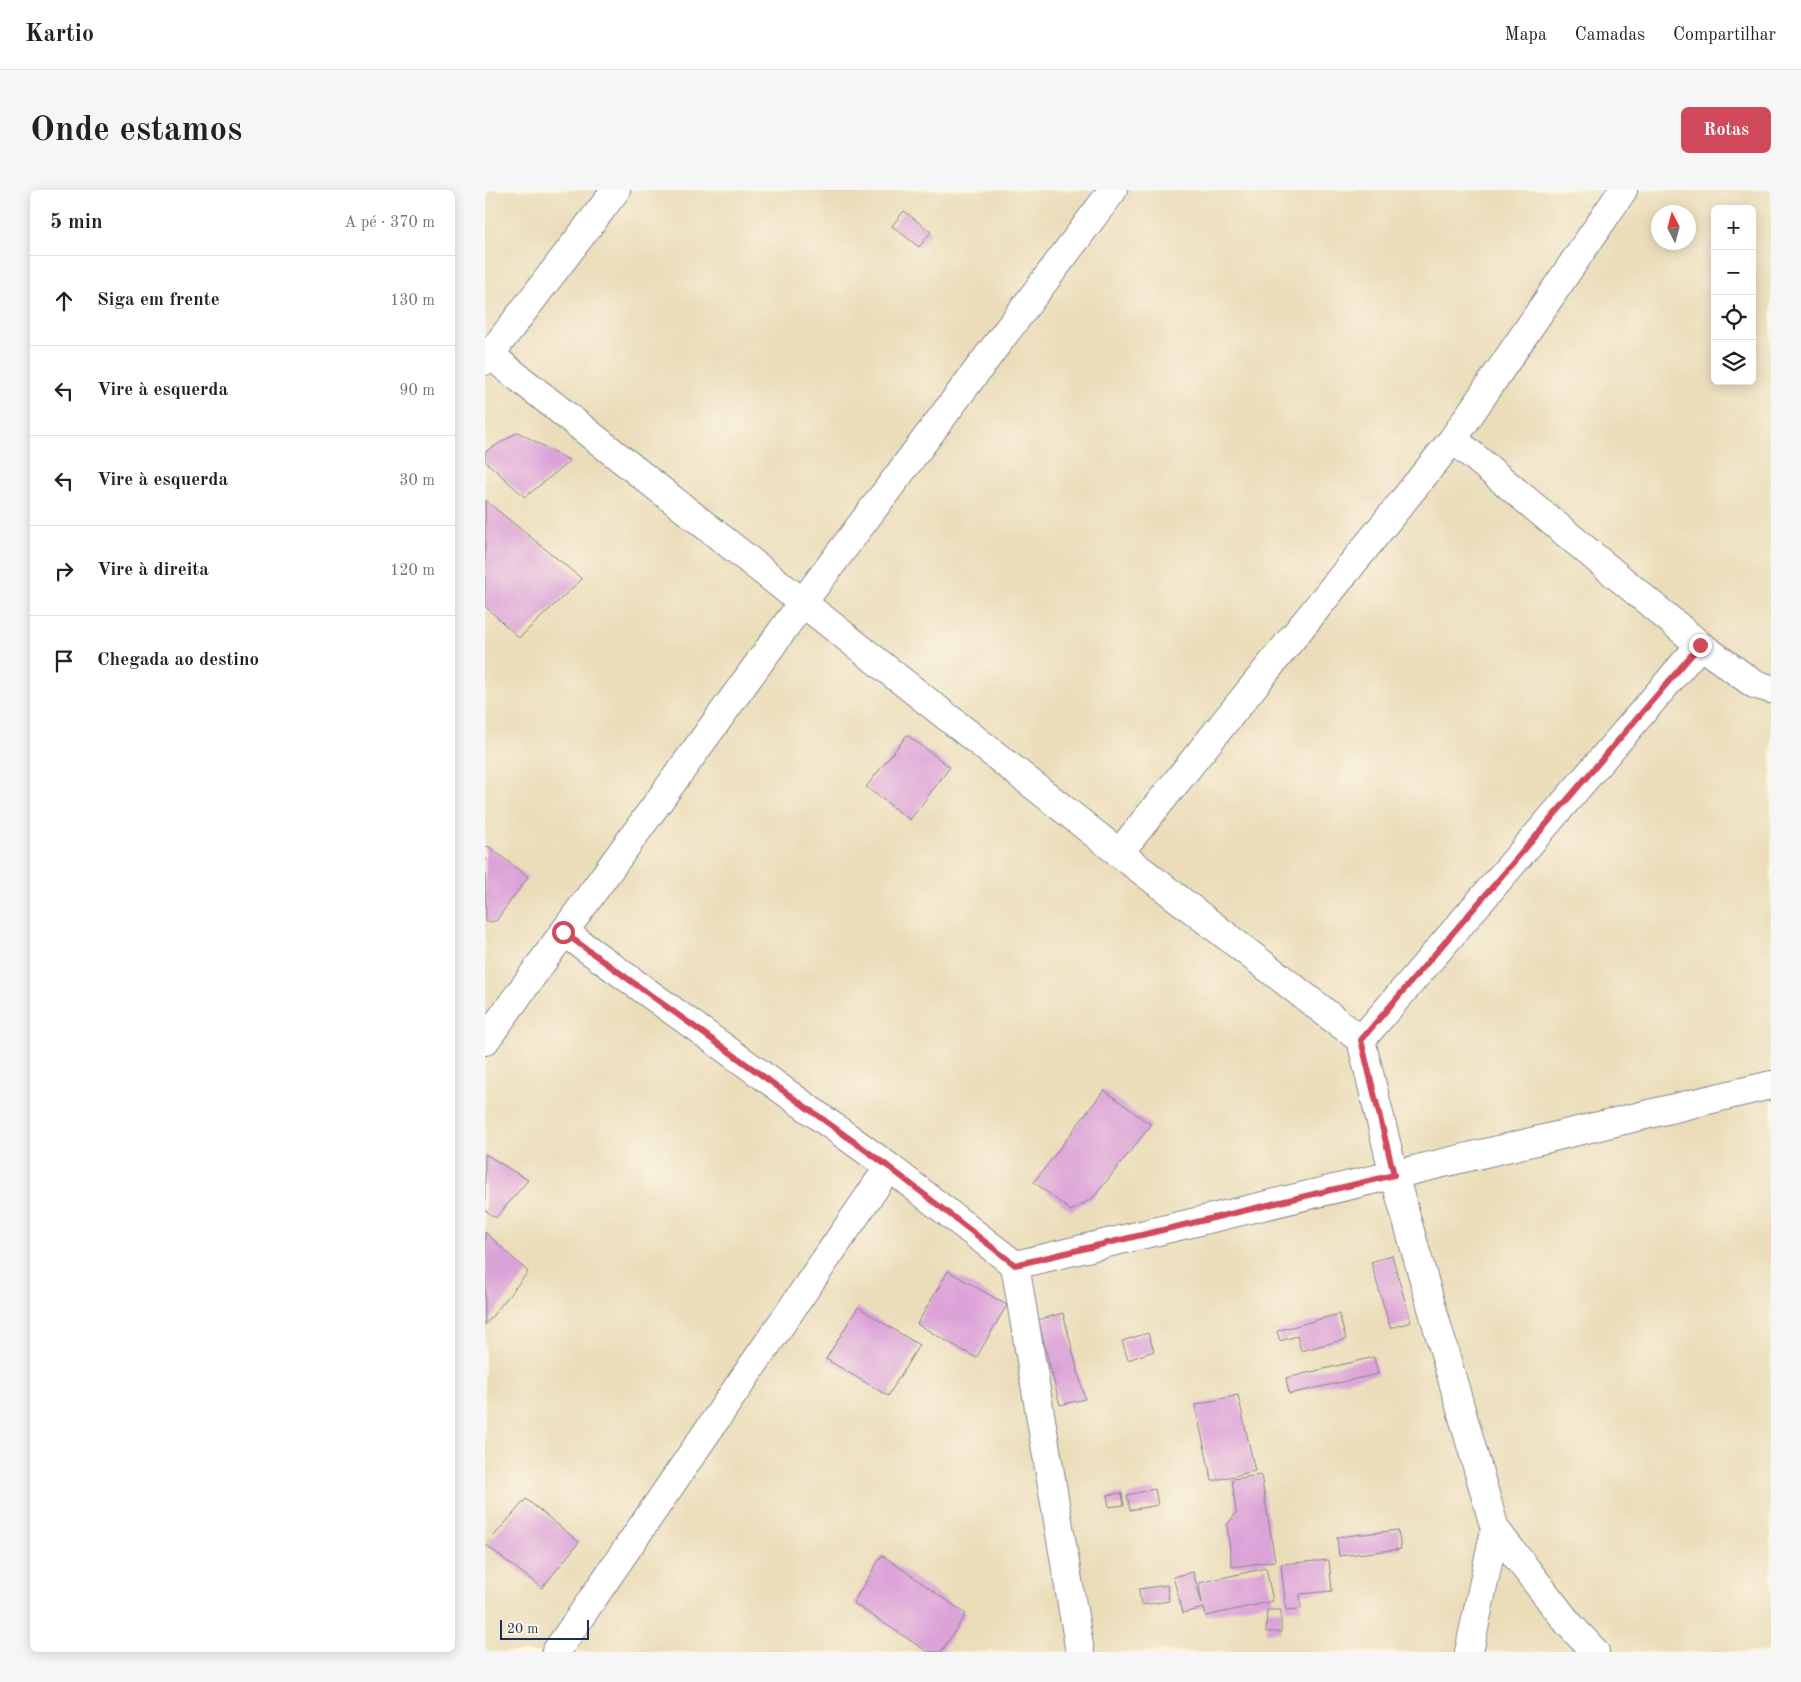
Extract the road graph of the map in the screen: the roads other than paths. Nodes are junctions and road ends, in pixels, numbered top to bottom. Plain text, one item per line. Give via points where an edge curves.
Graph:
1 (616, 190) edge
2 (1113, 190) edge
3 (1623, 190) edge
4 (487, 358) edge
5 (1453, 439) junction
6 (803, 602) junction
7 (1700, 645) junction
8 (1771, 689) edge
9 (1119, 853) junction
10 (563, 932) junction
11 (1361, 1040) junction
12 (485, 1041) edge
13 (1771, 1085) edge
14 (889, 1167) junction
15 (1394, 1175) junction
16 (1015, 1265) junction
17 (1495, 1529) junction
18 (556, 1652) edge
19 (1079, 1652) edge
20 (1469, 1652) edge
21 (1595, 1652) edge

1 - 4 street
2 - 6 street
3 - 5 street
4 - 6 street
5 - 7 street
5 - 9 street
6 - 9 street
6 - 10 street
7 - 8 street via 1754,684
7 - 11 street
9 - 11 street
10 - 12 street
10 - 14 street
11 - 15 street
13 - 15 street
14 - 16 street
14 - 18 street
15 - 16 street
15 - 17 street
16 - 19 street
17 - 20 street
17 - 21 street via 1568,1623

